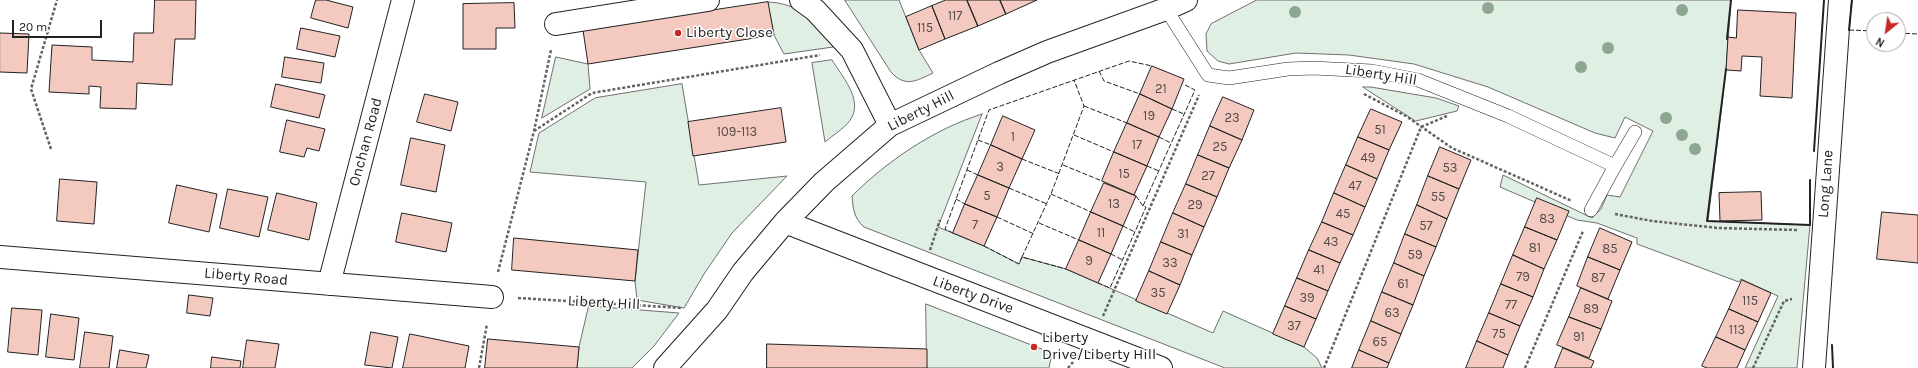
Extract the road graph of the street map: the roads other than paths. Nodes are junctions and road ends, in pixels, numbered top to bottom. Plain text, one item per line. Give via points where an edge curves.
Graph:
1 (403, 0) edge
2 (708, 0) edge
3 (801, 0) edge
4 (1186, 0) edge
5 (1840, 0) edge
6 (1166, 9) junction
7 (556, 24) road end
8 (890, 125) junction
9 (1634, 132) dead end
10 (1615, 166) junction
11 (1591, 210) road end
12 (785, 222) junction
13 (0, 257) edge
14 (329, 284) junction
15 (492, 297) road end
16 (665, 368) edge
17 (1161, 368) edge
18 (1814, 368) edge

1 - 14 street, Onchan Road
2 - 7 street
3 - 8 street via 815,10 852,50
4 - 6 street, Liberty Hill
5 - 18 street, Long Lane
6 - 8 street, Liberty Hill via 1047,52
6 - 10 lane, Liberty Hill via 1208,75 1229,78 1313,68 1372,71 1418,80 1508,116
8 - 12 street, Liberty Hill via 824,182
9 - 10 lane
10 - 11 lane
12 - 16 street, Liberty Hill via 743,272 717,310
12 - 17 street, Liberty Drive
13 - 14 street, Liberty Road
14 - 15 street, Liberty Road

